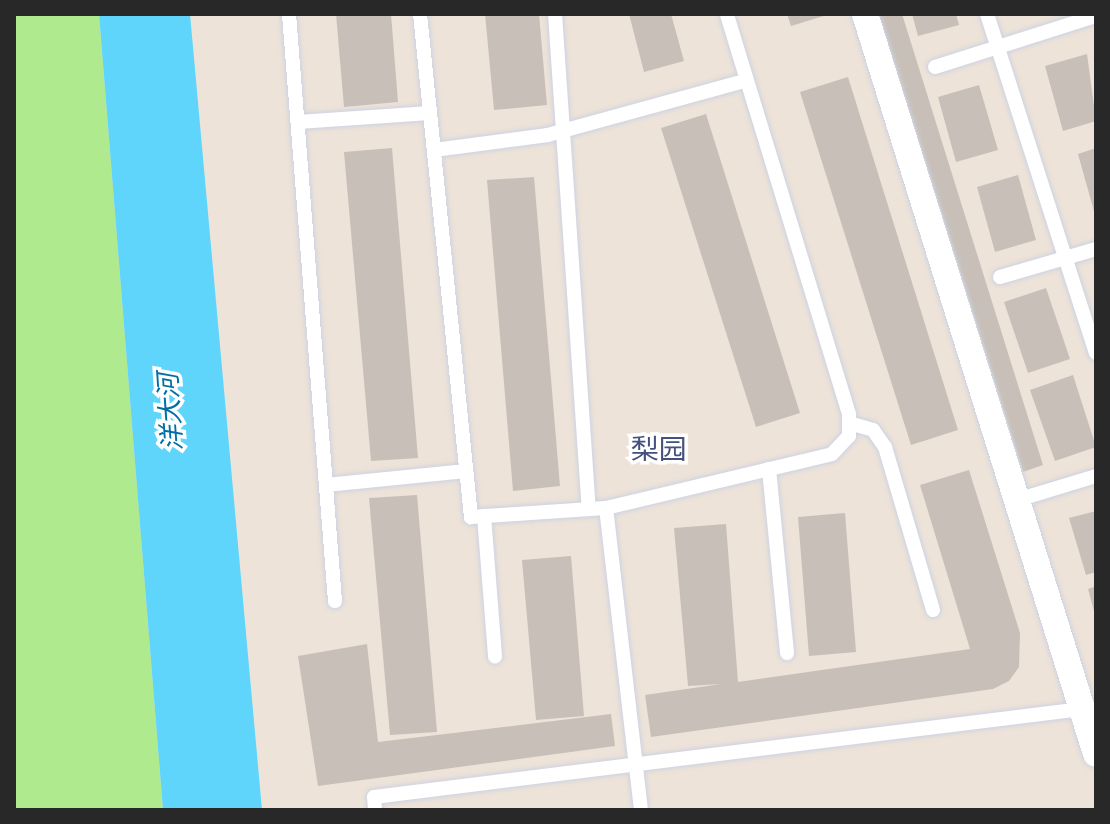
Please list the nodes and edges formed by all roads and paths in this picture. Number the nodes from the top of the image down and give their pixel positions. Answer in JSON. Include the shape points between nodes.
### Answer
{"nodes":[{"id":1,"x":289,"y":14,"type":"edge"},
{"id":2,"x":420,"y":14,"type":"edge"},
{"id":3,"x":555,"y":14,"type":"edge"},
{"id":4,"x":727,"y":14,"type":"edge"},
{"id":5,"x":865,"y":14,"type":"edge"},
{"id":6,"x":987,"y":14,"type":"edge"},
{"id":7,"x":1096,"y":16,"type":"edge"},
{"id":8,"x":998,"y":47,"type":"junction"},
{"id":9,"x":935,"y":67,"type":"dead end"},
{"id":10,"x":747,"y":80,"type":"junction"},
{"id":11,"x":430,"y":113,"type":"junction"},
{"id":12,"x":298,"y":122,"type":"junction"},
{"id":13,"x":564,"y":131,"type":"junction"},
{"id":14,"x":434,"y":150,"type":"junction"},
{"id":15,"x":1096,"y":249,"type":"edge"},
{"id":16,"x":1065,"y":258,"type":"junction"},
{"id":17,"x":1000,"y":277,"type":"dead end"},
{"id":18,"x":1096,"y":353,"type":"edge"},
{"id":19,"x":849,"y":423,"type":"junction"},
{"id":20,"x":769,"y":469,"type":"junction"},
{"id":21,"x":466,"y":471,"type":"junction"},
{"id":22,"x":1096,"y":476,"type":"edge"},
{"id":23,"x":326,"y":485,"type":"junction"},
{"id":24,"x":1017,"y":500,"type":"junction"},
{"id":25,"x":606,"y":508,"type":"junction"},
{"id":26,"x":589,"y":509,"type":"junction"},
{"id":27,"x":484,"y":516,"type":"junction"},
{"id":28,"x":335,"y":601,"type":"dead end"},
{"id":29,"x":933,"y":610,"type":"dead end"},
{"id":30,"x":787,"y":653,"type":"dead end"},
{"id":31,"x":495,"y":657,"type":"dead end"},
{"id":32,"x":1082,"y":709,"type":"junction"},
{"id":33,"x":1096,"y":754,"type":"edge"},
{"id":34,"x":635,"y":764,"type":"junction"},
{"id":35,"x":375,"y":810,"type":"edge"},
{"id":36,"x":641,"y":810,"type":"edge"}],
"edges":[{"from":1,"to":12,"type":"lane"},
{"from":2,"to":11,"type":"lane"},
{"from":3,"to":13,"type":"lane"},
{"from":4,"to":10,"type":"lane"},
{"from":5,"to":24,"type":"street"},
{"from":6,"to":8,"type":"lane"},
{"from":7,"to":8,"type":"lane"},
{"from":8,"to":9,"type":"lane"},
{"from":8,"to":16,"type":"lane"},
{"from":10,"to":13,"type":"lane"},
{"from":10,"to":19,"type":"lane"},
{"from":11,"to":12,"type":"lane"},
{"from":11,"to":14,"type":"lane"},
{"from":12,"to":23,"type":"lane"},
{"from":13,"to":14,"type":"lane"},
{"from":13,"to":26,"type":"lane"},
{"from":14,"to":21,"type":"lane"},
{"from":15,"to":16,"type":"lane"},
{"from":16,"to":17,"type":"lane"},
{"from":16,"to":18,"type":"lane"},
{"from":19,"to":20,"type":"lane","via":[[849,436],[832,454]]},
{"from":19,"to":29,"type":"lane","via":[[873,430],[885,447]]},
{"from":20,"to":25,"type":"lane"},
{"from":20,"to":30,"type":"lane"},
{"from":21,"to":23,"type":"lane"},
{"from":21,"to":27,"type":"lane","via":[[471,517]]},
{"from":22,"to":24,"type":"lane"},
{"from":23,"to":28,"type":"lane"},
{"from":24,"to":32,"type":"street"},
{"from":25,"to":26,"type":"lane"},
{"from":25,"to":34,"type":"lane"},
{"from":26,"to":27,"type":"lane"},
{"from":27,"to":31,"type":"lane"},
{"from":32,"to":33,"type":"street"},
{"from":32,"to":34,"type":"lane"},
{"from":34,"to":35,"type":"lane","via":[[374,797]]},
{"from":34,"to":36,"type":"lane"}]}
